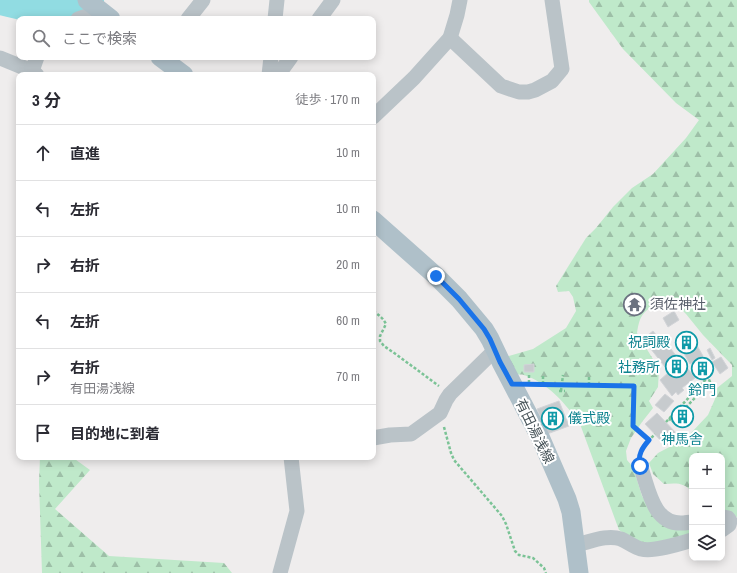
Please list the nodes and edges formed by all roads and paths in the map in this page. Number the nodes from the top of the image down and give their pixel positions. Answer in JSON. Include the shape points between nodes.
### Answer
{"nodes":[{"id":1,"x":203,"y":0,"type":"edge"},
{"id":2,"x":277,"y":0,"type":"edge"},
{"id":3,"x":333,"y":0,"type":"edge"},
{"id":4,"x":460,"y":0,"type":"edge"},
{"id":5,"x":552,"y":0,"type":"edge"},
{"id":6,"x":99,"y":9,"type":"edge"},
{"id":7,"x":84,"y":16,"type":"edge"},
{"id":8,"x":190,"y":16,"type":"edge"},
{"id":9,"x":275,"y":16,"type":"edge"},
{"id":10,"x":321,"y":16,"type":"edge"},
{"id":11,"x":450,"y":38,"type":"junction"},
{"id":12,"x":0,"y":58,"type":"edge"},
{"id":13,"x":164,"y":60,"type":"edge"},
{"id":14,"x":271,"y":60,"type":"edge"},
{"id":15,"x":289,"y":60,"type":"edge"},
{"id":16,"x":35,"y":68,"type":"edge"},
{"id":17,"x":180,"y":72,"type":"edge"},
{"id":18,"x":269,"y":72,"type":"edge"},
{"id":19,"x":280,"y":72,"type":"edge"},
{"id":20,"x":376,"y":114,"type":"edge"},
{"id":21,"x":376,"y":223,"type":"edge"},
{"id":22,"x":376,"y":313,"type":"edge"},
{"id":23,"x":495,"y":350,"type":"junction"},
{"id":24,"x":704,"y":371,"type":"dead end"},
{"id":25,"x":543,"y":374,"type":"dead end"},
{"id":26,"x":563,"y":375,"type":"dead end"},
{"id":27,"x":589,"y":377,"type":"dead end"},
{"id":28,"x":512,"y":384,"type":"junction"},
{"id":29,"x":543,"y":384,"type":"junction"},
{"id":30,"x":562,"y":385,"type":"junction"},
{"id":31,"x":589,"y":385,"type":"junction"},
{"id":32,"x":562,"y":391,"type":"dead end"},
{"id":33,"x":450,"y":394,"type":"junction"},
{"id":34,"x":440,"y":413,"type":"junction"},
{"id":35,"x":666,"y":422,"type":"dead end"},
{"id":36,"x":655,"y":434,"type":"dead end"},
{"id":37,"x":376,"y":437,"type":"edge"},
{"id":38,"x":649,"y":440,"type":"junction"},
{"id":39,"x":291,"y":460,"type":"edge"},
{"id":40,"x":642,"y":471,"type":"joint"},
{"id":41,"x":725,"y":518,"type":"edge"},
{"id":42,"x":689,"y":523,"type":"edge"},
{"id":43,"x":725,"y":528,"type":"edge"},
{"id":44,"x":689,"y":541,"type":"edge"},
{"id":45,"x":576,"y":545,"type":"junction"},
{"id":46,"x":280,"y":573,"type":"edge"},
{"id":47,"x":546,"y":573,"type":"edge"},
{"id":48,"x":579,"y":573,"type":"edge"}],
"edges":[{"from":1,"to":8,"type":"street"},
{"from":2,"to":9,"type":"street"},
{"from":3,"to":10,"type":"street"},
{"from":4,"to":11,"type":"street"},
{"from":5,"to":11,"type":"street","via":[[562,69],[552,81],[535,90],[519,92],[501,86]]},
{"from":6,"to":7,"type":"street"},
{"from":11,"to":20,"type":"street","via":[[414,78]]},
{"from":12,"to":16,"type":"street"},
{"from":13,"to":17,"type":"main road"},
{"from":14,"to":18,"type":"street"},
{"from":15,"to":19,"type":"street"},
{"from":21,"to":23,"type":"main road","name":"有田湯浅線","via":[[459,299],[484,329]]},
{"from":22,"to":33,"type":"path","via":[[386,324],[380,336],[384,346]]},
{"from":23,"to":28,"type":"main road","name":"有田湯浅線"},
{"from":23,"to":33,"type":"street"},
{"from":24,"to":35,"type":"path","via":[[710,382],[672,422],[669,418]]},
{"from":25,"to":29,"type":"path"},
{"from":26,"to":30,"type":"path"},
{"from":27,"to":31,"type":"path"},
{"from":28,"to":29,"type":"path"},
{"from":28,"to":45,"type":"main road","name":"有田湯浅線","via":[[541,439],[567,499]]},
{"from":29,"to":30,"type":"path"},
{"from":30,"to":31,"type":"path"},
{"from":30,"to":32,"type":"path"},
{"from":31,"to":38,"type":"path","via":[[634,386],[633,426]]},
{"from":33,"to":34,"type":"street"},
{"from":34,"to":37,"type":"street","via":[[411,434]]},
{"from":34,"to":47,"type":"path","via":[[454,460],[502,516],[515,551],[519,555],[533,558]]},
{"from":36,"to":38,"type":"path"},
{"from":38,"to":40,"type":"path","via":[[639,456]]},
{"from":39,"to":46,"type":"street","via":[[297,511]]},
{"from":40,"to":42,"type":"street","via":[[650,498],[663,518],[682,524]]},
{"from":41,"to":43,"type":"street","via":[[730,521]]},
{"from":44,"to":45,"type":"street","via":[[654,550],[641,549],[613,538]]},
{"from":45,"to":48,"type":"main road","name":"有田湯浅線"}]}
